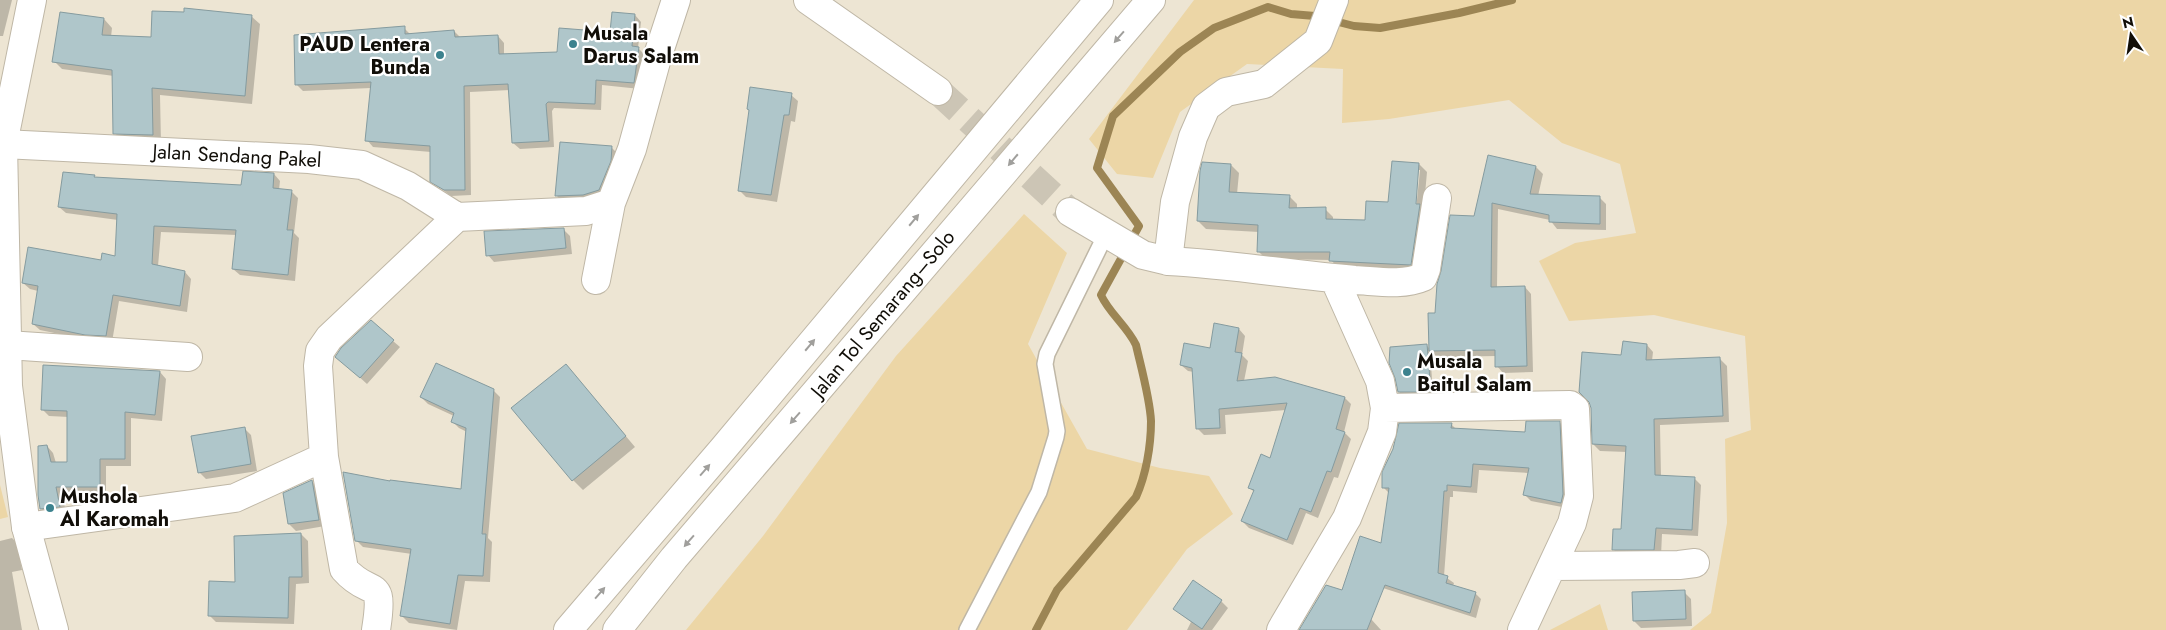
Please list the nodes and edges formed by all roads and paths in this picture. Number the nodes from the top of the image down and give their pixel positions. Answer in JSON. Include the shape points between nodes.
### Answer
{"nodes":[{"id":1,"x":32,"y":0,"type":"edge"},
{"id":2,"x":676,"y":0,"type":"edge"},
{"id":3,"x":808,"y":0,"type":"edge"},
{"id":4,"x":1099,"y":0,"type":"edge"},
{"id":5,"x":1151,"y":0,"type":"edge"},
{"id":6,"x":1333,"y":5,"type":"edge"},
{"id":7,"x":840,"y":9,"type":"edge"},
{"id":8,"x":938,"y":91,"type":"tunnel mouth"},
{"id":9,"x":3,"y":144,"type":"junction"},
{"id":10,"x":1437,"y":198,"type":"dead end"},
{"id":11,"x":611,"y":203,"type":"junction"},
{"id":12,"x":1070,"y":212,"type":"tunnel mouth"},
{"id":13,"x":457,"y":217,"type":"junction"},
{"id":14,"x":1112,"y":237,"type":"junction"},
{"id":15,"x":1155,"y":258,"type":"junction"},
{"id":16,"x":1334,"y":278,"type":"junction"},
{"id":17,"x":596,"y":280,"type":"dead end"},
{"id":18,"x":7,"y":345,"type":"junction"},
{"id":19,"x":188,"y":357,"type":"dead end"},
{"id":20,"x":1386,"y":408,"type":"junction"},
{"id":21,"x":324,"y":457,"type":"junction"},
{"id":22,"x":26,"y":527,"type":"junction"},
{"id":23,"x":1695,"y":563,"type":"dead end"},
{"id":24,"x":1552,"y":566,"type":"junction"},
{"id":25,"x":54,"y":630,"type":"edge"},
{"id":26,"x":376,"y":630,"type":"edge"},
{"id":27,"x":568,"y":630,"type":"edge"},
{"id":28,"x":617,"y":630,"type":"edge"},
{"id":29,"x":967,"y":630,"type":"edge"},
{"id":30,"x":1281,"y":630,"type":"edge"},
{"id":31,"x":1522,"y":630,"type":"edge"}],
"edges":[{"from":1,"to":9,"type":"main road"},
{"from":2,"to":11,"type":"main road","via":[[632,149]]},
{"from":3,"to":7,"type":"main road"},
{"from":27,"to":4,"type":"main road","name":"Jalan Tol Semarang–Solo","one_way":true},
{"from":5,"to":28,"type":"main road","name":"Jalan Tol Semarang–Solo","one_way":true,"via":[[674,558]]},
{"from":6,"to":15,"type":"main road","via":[[1318,41],[1264,84],[1226,92],[1206,107],[1193,137],[1176,202]]},
{"from":7,"to":8,"type":"main road"},
{"from":9,"to":13,"type":"main road","name":"Jalan Sendang Pakel","via":[[309,159],[362,165],[408,186]]},
{"from":9,"to":18,"type":"main road"},
{"from":10,"to":16,"type":"main road","via":[[1423,277],[1415,281],[1380,282]]},
{"from":11,"to":13,"type":"main road","via":[[586,211]]},
{"from":11,"to":17,"type":"main road"},
{"from":12,"to":14,"type":"main road"},
{"from":13,"to":21,"type":"main road","via":[[329,338],[320,351],[318,366]]},
{"from":14,"to":15,"type":"main road"},
{"from":14,"to":29,"type":"lane","via":[[1047,354],[1045,364],[1057,431],[1038,492]]},
{"from":15,"to":16,"type":"main road"},
{"from":16,"to":20,"type":"main road","via":[[1380,381]]},
{"from":18,"to":19,"type":"main road"},
{"from":18,"to":22,"type":"main road","via":[[8,386]]},
{"from":20,"to":24,"type":"main road","via":[[1570,405],[1575,409],[1579,496],[1572,523]]},
{"from":20,"to":30,"type":"main road","via":[[1382,432],[1347,518]]},
{"from":21,"to":22,"type":"main road","via":[[235,498]]},
{"from":21,"to":26,"type":"main road","via":[[344,569],[379,595]]},
{"from":22,"to":25,"type":"main road"},
{"from":23,"to":24,"type":"main road"},
{"from":24,"to":31,"type":"main road"}]}
